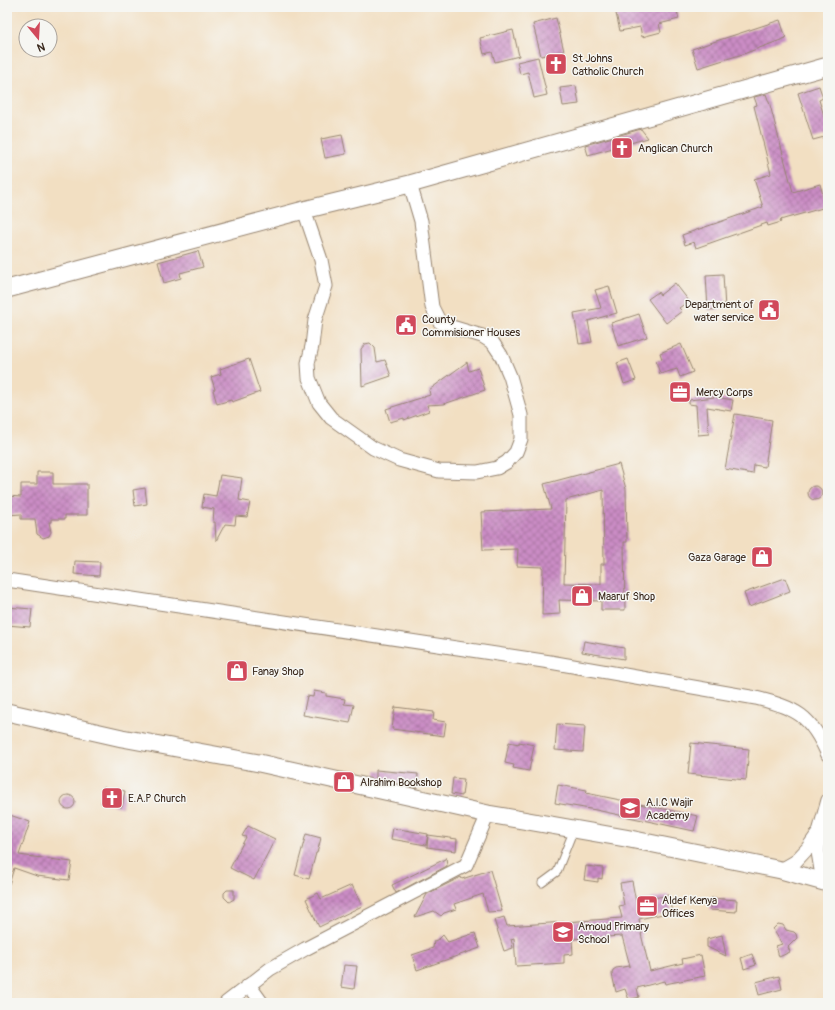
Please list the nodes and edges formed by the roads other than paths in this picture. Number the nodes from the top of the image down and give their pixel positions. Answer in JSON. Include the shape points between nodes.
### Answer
{"nodes":[{"id":1,"x":828,"y":66,"type":"edge"},
{"id":2,"x":410,"y":184,"type":"junction"},
{"id":3,"x":304,"y":210,"type":"junction"},
{"id":4,"x":7,"y":289,"type":"edge"},
{"id":5,"x":7,"y":580,"type":"edge"},
{"id":6,"x":7,"y":712,"type":"edge"},
{"id":7,"x":828,"y":755,"type":"edge"},
{"id":8,"x":828,"y":800,"type":"edge"},
{"id":9,"x":488,"y":814,"type":"junction"},
{"id":10,"x":574,"y":829,"type":"junction"},
{"id":11,"x":819,"y":832,"type":"junction"},
{"id":12,"x":781,"y":870,"type":"junction"},
{"id":13,"x":825,"y":882,"type":"edge"},
{"id":14,"x":542,"y":884,"type":"dead end"},
{"id":15,"x":249,"y":985,"type":"junction"},
{"id":16,"x":226,"y":1003,"type":"edge"},
{"id":17,"x":262,"y":1003,"type":"edge"}],
"edges":[{"from":1,"to":2,"type":"street"},
{"from":2,"to":3,"type":"street"},
{"from":2,"to":3,"type":"street","via":[[421,221],[435,315],[445,325],[482,336],[493,343],[510,376],[521,414],[521,439],[516,452],[497,468],[477,472],[439,471],[399,460],[373,448],[331,418],[319,403],[309,378],[308,363],[315,320],[326,286],[321,260]]},
{"from":3,"to":4,"type":"street"},
{"from":5,"to":7,"type":"street","via":[[550,662],[756,698],[780,704],[801,715],[816,730]]},
{"from":6,"to":9,"type":"street","via":[[122,738],[259,763]]},
{"from":8,"to":11,"type":"street"},
{"from":9,"to":10,"type":"street"},
{"from":9,"to":15,"type":"street","via":[[466,865],[306,949],[270,969]]},
{"from":10,"to":12,"type":"street"},
{"from":10,"to":14,"type":"lane","via":[[557,872]]},
{"from":11,"to":12,"type":"street","via":[[795,862]]},
{"from":11,"to":13,"type":"street","via":[[818,852]]},
{"from":12,"to":13,"type":"street"},
{"from":15,"to":16,"type":"street"},
{"from":15,"to":17,"type":"street"}]}
